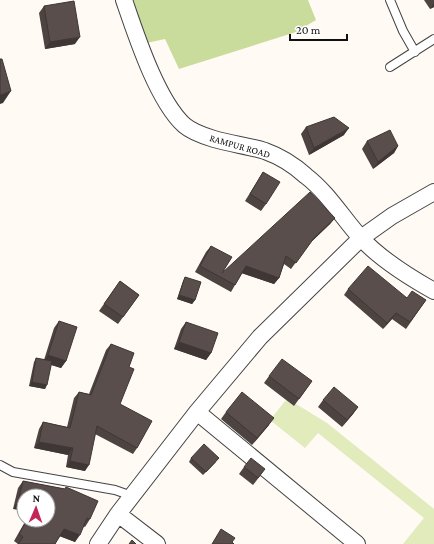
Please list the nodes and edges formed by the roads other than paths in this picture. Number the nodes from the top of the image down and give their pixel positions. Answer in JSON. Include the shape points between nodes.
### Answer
{"nodes":[{"id":1,"x":124,"y":0,"type":"edge"},
{"id":2,"x":390,"y":0,"type":"edge"},
{"id":3,"x":434,"y":39,"type":"edge"},
{"id":4,"x":415,"y":52,"type":"junction"},
{"id":5,"x":390,"y":67,"type":"dead end"},
{"id":6,"x":434,"y":192,"type":"edge"},
{"id":7,"x":361,"y":238,"type":"junction"},
{"id":8,"x":434,"y":291,"type":"edge"},
{"id":9,"x":197,"y":412,"type":"junction"},
{"id":10,"x":0,"y":465,"type":"edge"},
{"id":11,"x":132,"y":496,"type":"junction"},
{"id":12,"x":118,"y":514,"type":"junction"},
{"id":13,"x":98,"y":544,"type":"edge"},
{"id":14,"x":157,"y":544,"type":"edge"},
{"id":15,"x":357,"y":544,"type":"edge"}],
"edges":[{"from":1,"to":7,"type":"street","name":"RAMPUR ROAD","via":[[143,55],[164,96],[185,126],[213,139],[265,151],[286,162],[327,195]]},
{"from":2,"to":4,"type":"lane"},
{"from":3,"to":4,"type":"lane"},
{"from":4,"to":5,"type":"lane"},
{"from":6,"to":7,"type":"street","via":[[392,216]]},
{"from":7,"to":8,"type":"street","name":"RAMPUR ROAD","via":[[412,278]]},
{"from":7,"to":9,"type":"street","via":[[260,337]]},
{"from":9,"to":11,"type":"street"},
{"from":9,"to":15,"type":"street"},
{"from":10,"to":11,"type":"lane","via":[[13,472],[115,490]]},
{"from":11,"to":12,"type":"street"},
{"from":12,"to":13,"type":"street"},
{"from":12,"to":14,"type":"street"}]}
